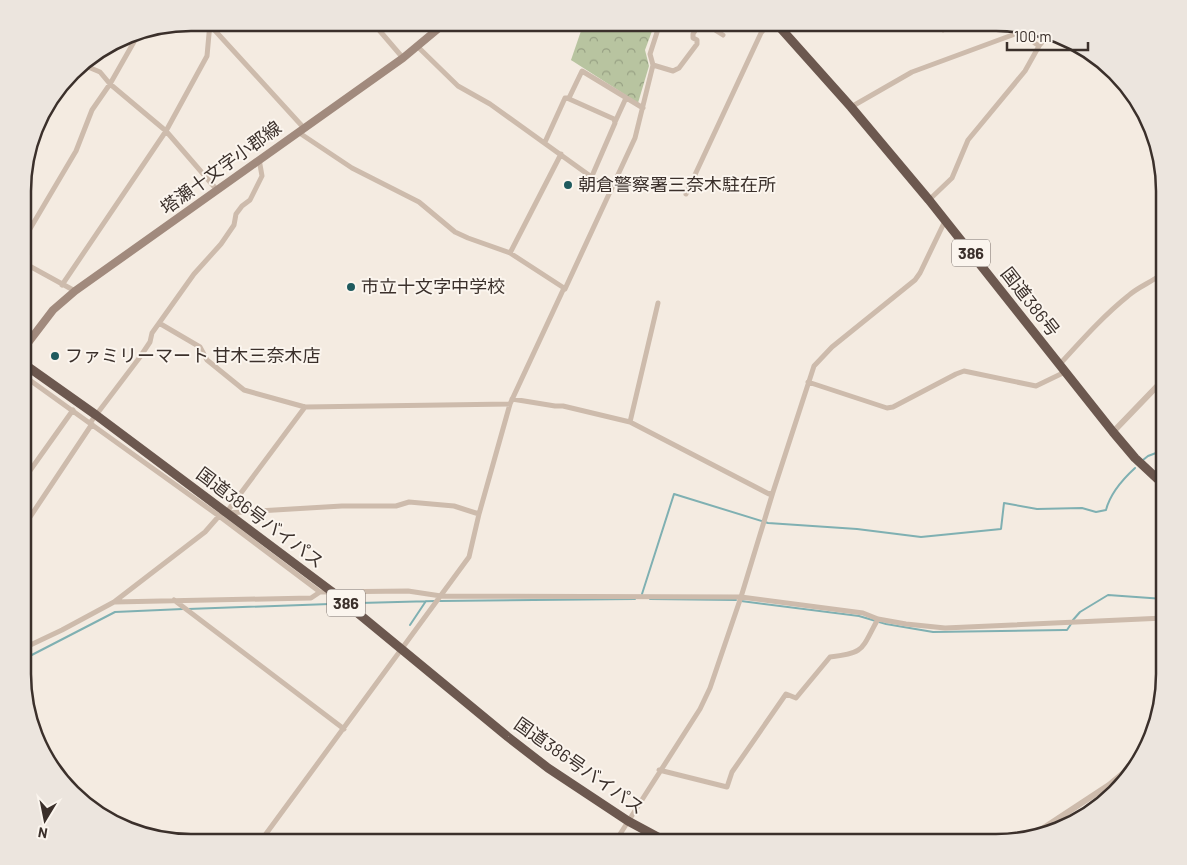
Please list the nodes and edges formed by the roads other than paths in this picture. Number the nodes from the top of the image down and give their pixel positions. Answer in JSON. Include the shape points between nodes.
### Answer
{"nodes":[{"id":1,"x":209,"y":31,"type":"edge"},
{"id":2,"x":216,"y":31,"type":"edge"},
{"id":3,"x":380,"y":31,"type":"edge"},
{"id":4,"x":436,"y":31,"type":"edge"},
{"id":5,"x":657,"y":32,"type":"edge"},
{"id":6,"x":695,"y":32,"type":"edge"},
{"id":7,"x":717,"y":32,"type":"edge"},
{"id":8,"x":762,"y":32,"type":"edge"},
{"id":9,"x":785,"y":32,"type":"edge"},
{"id":10,"x":1018,"y":33,"type":"edge"},
{"id":11,"x":1022,"y":34,"type":"edge"},
{"id":12,"x":723,"y":35,"type":"dead end"},
{"id":13,"x":1045,"y":39,"type":"edge"},
{"id":14,"x":133,"y":43,"type":"edge"},
{"id":15,"x":1039,"y":46,"type":"junction"},
{"id":16,"x":418,"y":47,"type":"junction"},
{"id":17,"x":403,"y":58,"type":"junction"},
{"id":18,"x":653,"y":65,"type":"junction"},
{"id":19,"x":90,"y":68,"type":"edge"},
{"id":20,"x":110,"y":84,"type":"junction"},
{"id":21,"x":569,"y":98,"type":"junction"},
{"id":22,"x":626,"y":98,"type":"junction"},
{"id":23,"x":851,"y":107,"type":"junction"},
{"id":24,"x":643,"y":108,"type":"junction"},
{"id":25,"x":615,"y":123,"type":"junction"},
{"id":26,"x":300,"y":129,"type":"junction"},
{"id":27,"x":166,"y":130,"type":"junction"},
{"id":28,"x":545,"y":142,"type":"junction"},
{"id":29,"x":561,"y":154,"type":"junction"},
{"id":30,"x":259,"y":158,"type":"junction"},
{"id":31,"x":592,"y":176,"type":"junction"},
{"id":32,"x":217,"y":190,"type":"junction"},
{"id":33,"x":611,"y":191,"type":"junction"},
{"id":34,"x":686,"y":194,"type":"dead end"},
{"id":35,"x":929,"y":200,"type":"junction"},
{"id":36,"x":946,"y":221,"type":"junction"},
{"id":37,"x":31,"y":227,"type":"edge"},
{"id":38,"x":510,"y":253,"type":"junction"},
{"id":39,"x":31,"y":267,"type":"edge"},
{"id":40,"x":1155,"y":280,"type":"edge"},
{"id":41,"x":62,"y":285,"type":"junction"},
{"id":42,"x":564,"y":288,"type":"junction"},
{"id":43,"x":75,"y":291,"type":"junction"},
{"id":44,"x":658,"y":303,"type":"dead end"},
{"id":45,"x":159,"y":323,"type":"junction"},
{"id":46,"x":31,"y":338,"type":"edge"},
{"id":47,"x":1059,"y":365,"type":"junction"},
{"id":48,"x":31,"y":369,"type":"edge"},
{"id":49,"x":1065,"y":372,"type":"junction"},
{"id":50,"x":31,"y":381,"type":"edge"},
{"id":51,"x":808,"y":382,"type":"junction"},
{"id":52,"x":1155,"y":388,"type":"edge"},
{"id":53,"x":511,"y":401,"type":"junction"},
{"id":54,"x":305,"y":407,"type":"junction"},
{"id":55,"x":73,"y":410,"type":"junction"},
{"id":56,"x":96,"y":415,"type":"junction"},
{"id":57,"x":630,"y":422,"type":"junction"},
{"id":58,"x":91,"y":423,"type":"junction"},
{"id":59,"x":1113,"y":432,"type":"junction"},
{"id":60,"x":32,"y":469,"type":"edge"},
{"id":61,"x":1155,"y":477,"type":"edge"},
{"id":62,"x":773,"y":492,"type":"junction"},
{"id":63,"x":32,"y":512,"type":"edge"},
{"id":64,"x":479,"y":514,"type":"junction"},
{"id":65,"x":222,"y":515,"type":"junction"},
{"id":66,"x":331,"y":591,"type":"junction"},
{"id":67,"x":320,"y":592,"type":"junction"},
{"id":68,"x":441,"y":596,"type":"junction"},
{"id":69,"x":741,"y":597,"type":"junction"},
{"id":70,"x":174,"y":600,"type":"junction"},
{"id":71,"x":114,"y":602,"type":"junction"},
{"id":72,"x":1155,"y":618,"type":"edge"},
{"id":73,"x":878,"y":619,"type":"junction"},
{"id":74,"x":32,"y":644,"type":"edge"},
{"id":75,"x":403,"y":650,"type":"junction"},
{"id":76,"x":342,"y":727,"type":"junction"},
{"id":77,"x":660,"y":770,"type":"junction"},
{"id":78,"x":1115,"y":780,"type":"edge"},
{"id":79,"x":1059,"y":818,"type":"joint"},
{"id":80,"x":628,"y":821,"type":"junction"},
{"id":81,"x":1051,"y":823,"type":"edge"},
{"id":82,"x":266,"y":833,"type":"edge"},
{"id":83,"x":620,"y":834,"type":"edge"},
{"id":84,"x":651,"y":834,"type":"edge"}],
"edges":[{"from":1,"to":27,"type":"street","via":[[208,56]]},
{"from":2,"to":26,"type":"street"},
{"from":3,"to":17,"type":"street"},
{"from":4,"to":16,"type":"main road","name":"塔瀬十文字小郡線"},
{"from":5,"to":18,"type":"street","via":[[650,54]]},
{"from":6,"to":18,"type":"street","via":[[693,38],[697,44],[679,68],[673,71]]},
{"from":7,"to":12,"type":"street"},
{"from":8,"to":34,"type":"street"},
{"from":9,"to":23,"type":"highway","name":"国道386号","number":"386"},
{"from":10,"to":23,"type":"street","via":[[912,72]]},
{"from":11,"to":15,"type":"street"},
{"from":13,"to":15,"type":"street"},
{"from":14,"to":20,"type":"street"},
{"from":15,"to":35,"type":"street","via":[[1025,71],[968,140],[952,178]]},
{"from":16,"to":17,"type":"main road","name":"塔瀬十文字小郡線"},
{"from":16,"to":28,"type":"street","via":[[458,86]]},
{"from":17,"to":26,"type":"main road","name":"塔瀬十文字小郡線"},
{"from":18,"to":24,"type":"street"},
{"from":19,"to":20,"type":"street","via":[[100,72]]},
{"from":20,"to":27,"type":"street"},
{"from":20,"to":37,"type":"street","via":[[92,110],[76,152]]},
{"from":21,"to":22,"type":"street","via":[[582,71]]},
{"from":21,"to":25,"type":"street","via":[[614,119]]},
{"from":21,"to":28,"type":"street","via":[[565,98]]},
{"from":22,"to":24,"type":"street"},
{"from":22,"to":25,"type":"street"},
{"from":23,"to":35,"type":"highway","name":"国道386号","number":"386"},
{"from":24,"to":33,"type":"street","via":[[635,138]]},
{"from":25,"to":31,"type":"street"},
{"from":26,"to":30,"type":"main road","name":"塔瀬十文字小郡線"},
{"from":26,"to":38,"type":"street","via":[[352,168],[424,206],[455,232]]},
{"from":27,"to":32,"type":"street"},
{"from":27,"to":41,"type":"street"},
{"from":28,"to":29,"type":"street"},
{"from":29,"to":31,"type":"street"},
{"from":29,"to":38,"type":"street"},
{"from":30,"to":32,"type":"main road","name":"塔瀬十文字小郡線"},
{"from":30,"to":45,"type":"street","via":[[262,176],[250,200],[236,214],[234,225],[221,244],[194,274]]},
{"from":31,"to":33,"type":"street"},
{"from":32,"to":43,"type":"main road","name":"塔瀬十文字小郡線"},
{"from":33,"to":42,"type":"street"},
{"from":35,"to":36,"type":"highway","name":"国道386号","number":"386"},
{"from":36,"to":47,"type":"highway","name":"国道386号","number":"386"},
{"from":36,"to":51,"type":"street","via":[[915,280],[832,347],[814,366]]},
{"from":38,"to":42,"type":"street"},
{"from":39,"to":41,"type":"street"},
{"from":40,"to":47,"type":"street","via":[[1131,293],[1107,314]]},
{"from":41,"to":43,"type":"street"},
{"from":42,"to":53,"type":"street"},
{"from":43,"to":46,"type":"main road","name":"塔瀬十文字小郡線","via":[[53,310]]},
{"from":44,"to":57,"type":"street"},
{"from":45,"to":54,"type":"street","via":[[200,348],[207,360],[244,390]]},
{"from":45,"to":56,"type":"street","via":[[140,357]]},
{"from":47,"to":49,"type":"highway","name":"国道386号","number":"386"},
{"from":48,"to":56,"type":"highway","name":"国道386号バイパス","number":"386"},
{"from":49,"to":51,"type":"street","via":[[1036,386],[964,371],[887,408]]},
{"from":49,"to":59,"type":"highway","name":"国道386号","number":"386"},
{"from":50,"to":55,"type":"street"},
{"from":51,"to":62,"type":"street"},
{"from":52,"to":59,"type":"street"},
{"from":53,"to":54,"type":"street"},
{"from":53,"to":57,"type":"street","via":[[563,406]]},
{"from":53,"to":64,"type":"street"},
{"from":54,"to":65,"type":"street"},
{"from":55,"to":58,"type":"street"},
{"from":55,"to":60,"type":"street"},
{"from":56,"to":58,"type":"street"},
{"from":56,"to":65,"type":"highway","name":"国道386号バイパス","number":"386"},
{"from":57,"to":62,"type":"street","via":[[769,494]]},
{"from":58,"to":63,"type":"street"},
{"from":58,"to":65,"type":"street"},
{"from":59,"to":61,"type":"highway","name":"国道386号","number":"386"},
{"from":62,"to":69,"type":"street"},
{"from":64,"to":65,"type":"street","via":[[454,506],[409,502],[396,506],[342,506]]},
{"from":64,"to":68,"type":"street","via":[[469,557]]},
{"from":65,"to":66,"type":"highway","name":"国道386号バイパス","number":"386"},
{"from":65,"to":67,"type":"street"},
{"from":65,"to":71,"type":"street","via":[[205,532]]},
{"from":66,"to":67,"type":"street"},
{"from":66,"to":68,"type":"street","via":[[408,591]]},
{"from":66,"to":75,"type":"highway","name":"国道386号バイパス","number":"386"},
{"from":67,"to":70,"type":"street","via":[[311,598]]},
{"from":68,"to":69,"type":"street"},
{"from":68,"to":75,"type":"street"},
{"from":69,"to":73,"type":"street","via":[[863,613]]},
{"from":69,"to":77,"type":"street","via":[[706,697]]},
{"from":70,"to":71,"type":"street"},
{"from":70,"to":76,"type":"street"},
{"from":71,"to":74,"type":"street"},
{"from":72,"to":73,"type":"street","via":[[963,628]]},
{"from":73,"to":77,"type":"street","via":[[862,649],[851,655],[830,657],[796,698],[786,694],[732,772],[727,787]]},
{"from":75,"to":76,"type":"street"},
{"from":75,"to":80,"type":"highway","name":"国道386号バイパス","number":"386","via":[[548,768]]},
{"from":76,"to":82,"type":"street"},
{"from":77,"to":80,"type":"street"},
{"from":78,"to":79,"type":"street"},
{"from":79,"to":81,"type":"street"},
{"from":80,"to":83,"type":"street"},
{"from":80,"to":84,"type":"highway","name":"国道386号バイパス","number":"386"}]}
